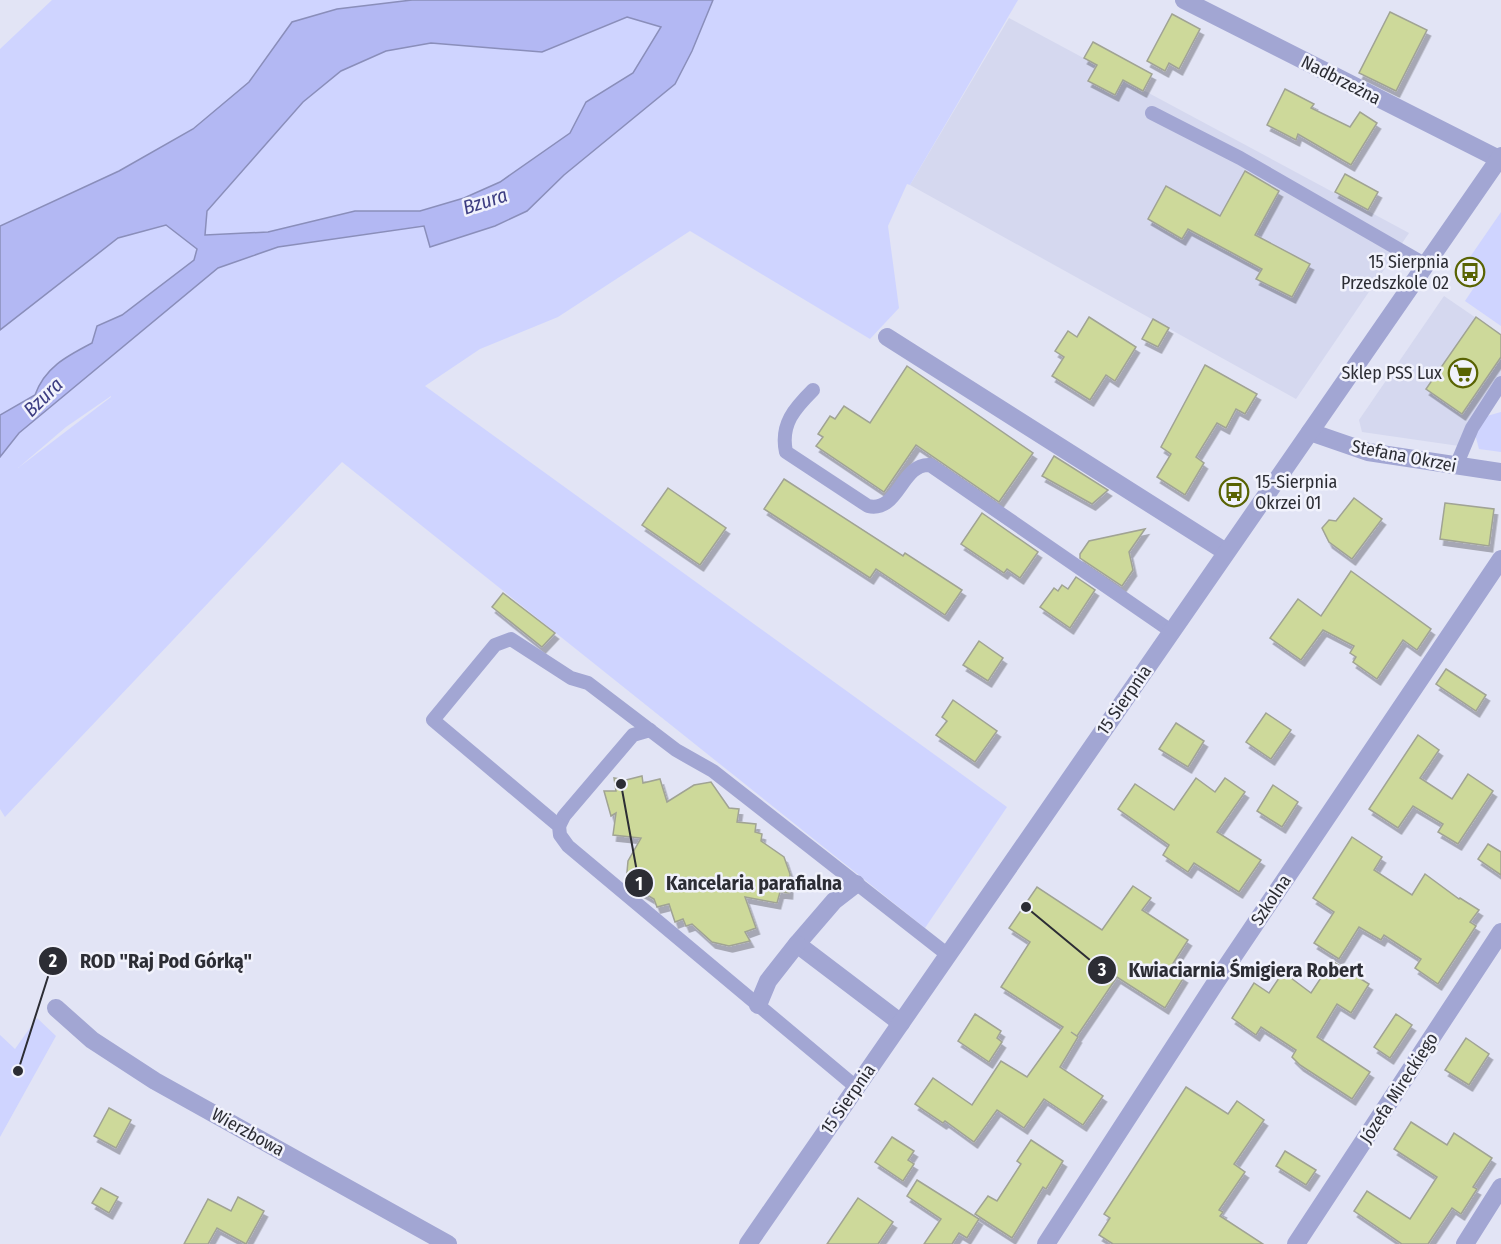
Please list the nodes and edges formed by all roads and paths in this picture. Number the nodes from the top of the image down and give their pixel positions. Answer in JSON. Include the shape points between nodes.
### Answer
{"nodes":[{"id":1,"x":1184,"y":0,"type":"edge"},
{"id":2,"x":1152,"y":114,"type":"dead end"},
{"id":3,"x":1500,"y":157,"type":"edge"},
{"id":4,"x":1426,"y":265,"type":"junction"},
{"id":5,"x":887,"y":337,"type":"dead end"},
{"id":6,"x":1501,"y":383,"type":"edge"},
{"id":7,"x":813,"y":390,"type":"dead end"},
{"id":8,"x":1310,"y":432,"type":"junction"},
{"id":9,"x":1456,"y":466,"type":"junction"},
{"id":10,"x":1501,"y":472,"type":"edge"},
{"id":11,"x":1226,"y":552,"type":"junction"},
{"id":12,"x":1501,"y":559,"type":"edge"},
{"id":13,"x":1172,"y":632,"type":"junction"},
{"id":14,"x":650,"y":730,"type":"junction"},
{"id":15,"x":559,"y":826,"type":"junction"},
{"id":16,"x":856,"y":884,"type":"junction"},
{"id":17,"x":1501,"y":932,"type":"edge"},
{"id":18,"x":797,"y":944,"type":"junction"},
{"id":19,"x":948,"y":955,"type":"junction"},
{"id":20,"x":758,"y":1005,"type":"junction"},
{"id":21,"x":56,"y":1008,"type":"dead end"},
{"id":22,"x":901,"y":1023,"type":"junction"},
{"id":23,"x":856,"y":1087,"type":"junction"},
{"id":24,"x":1501,"y":1187,"type":"edge"},
{"id":25,"x":448,"y":1244,"type":"edge"},
{"id":26,"x":748,"y":1244,"type":"edge"},
{"id":27,"x":1046,"y":1244,"type":"edge"},
{"id":28,"x":1296,"y":1244,"type":"edge"},
{"id":29,"x":1465,"y":1244,"type":"edge"}],
"edges":[{"from":1,"to":3,"type":"street","name":"Nadbrzeżna"},
{"from":2,"to":4,"type":"lane","via":[[1240,158]]},
{"from":3,"to":4,"type":"street","name":"15 Sierpnia"},
{"from":4,"to":8,"type":"street","name":"15 Sierpnia"},
{"from":5,"to":11,"type":"street"},
{"from":6,"to":9,"type":"lane","via":[[1472,428]]},
{"from":7,"to":13,"type":"lane","via":[[788,421],[783,438],[786,452],[876,508],[885,505],[921,464],[930,465]]},
{"from":8,"to":9,"type":"street","name":"Stefana Okrzei","via":[[1368,452]]},
{"from":8,"to":11,"type":"street","name":"15 Sierpnia"},
{"from":9,"to":10,"type":"street","name":"Stefana Okrzei"},
{"from":11,"to":13,"type":"street","name":"15 Sierpnia"},
{"from":12,"to":27,"type":"street","name":"Szkolna","via":[[1216,982]]},
{"from":13,"to":19,"type":"street","name":"15 Sierpnia"},
{"from":14,"to":15,"type":"lane","via":[[633,735]]},
{"from":14,"to":15,"type":"lane","via":[[588,683],[571,678],[511,639],[495,645],[433,720]]},
{"from":14,"to":16,"type":"lane","via":[[713,771]]},
{"from":15,"to":20,"type":"lane","via":[[568,846]]},
{"from":16,"to":18,"type":"street","via":[[834,901]]},
{"from":16,"to":19,"type":"lane"},
{"from":17,"to":28,"type":"street","name":"Józefa Mireckiego"},
{"from":18,"to":20,"type":"street","via":[[768,981]]},
{"from":18,"to":22,"type":"street"},
{"from":19,"to":22,"type":"street","name":"15 Sierpnia"},
{"from":20,"to":23,"type":"lane"},
{"from":21,"to":25,"type":"street","name":"Wierzbowa","via":[[92,1040],[147,1076]]},
{"from":22,"to":23,"type":"street","name":"15 Sierpnia"},
{"from":23,"to":26,"type":"street","name":"15 Sierpnia"},
{"from":24,"to":29,"type":"street"}]}
